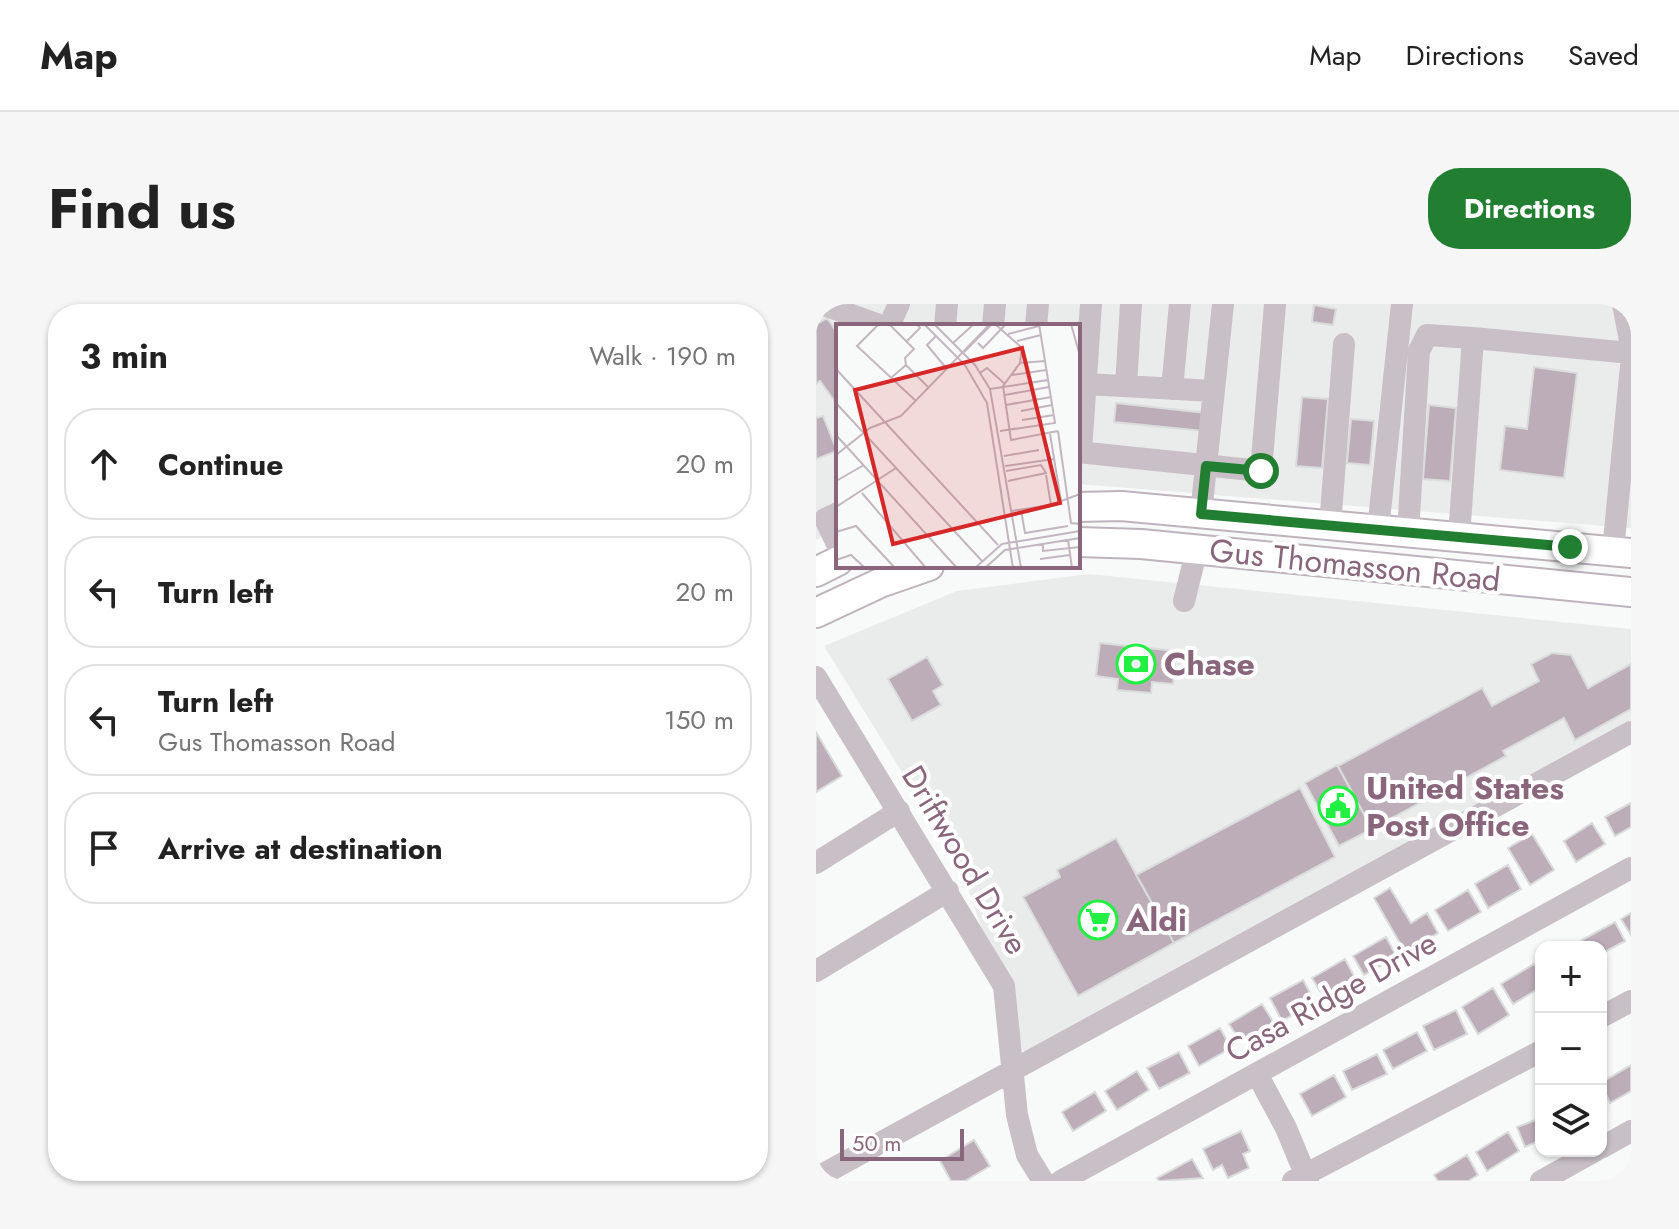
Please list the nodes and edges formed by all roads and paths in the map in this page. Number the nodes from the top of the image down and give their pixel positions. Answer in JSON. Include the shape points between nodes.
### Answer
{"nodes":[{"id":1,"x":821,"y":304,"type":"edge"},
{"id":2,"x":899,"y":304,"type":"edge"},
{"id":3,"x":947,"y":304,"type":"edge"},
{"id":4,"x":995,"y":304,"type":"edge"},
{"id":5,"x":1038,"y":304,"type":"edge"},
{"id":6,"x":1091,"y":304,"type":"edge"},
{"id":7,"x":1131,"y":304,"type":"edge"},
{"id":8,"x":1180,"y":304,"type":"edge"},
{"id":9,"x":1223,"y":304,"type":"edge"},
{"id":10,"x":1275,"y":304,"type":"edge"},
{"id":11,"x":1402,"y":304,"type":"edge"},
{"id":12,"x":1623,"y":304,"type":"edge"},
{"id":13,"x":855,"y":310,"type":"edge"},
{"id":14,"x":879,"y":324,"type":"edge"},
{"id":15,"x":890,"y":324,"type":"edge"},
{"id":16,"x":945,"y":324,"type":"edge"},
{"id":17,"x":993,"y":324,"type":"edge"},
{"id":18,"x":1036,"y":324,"type":"edge"},
{"id":19,"x":1473,"y":338,"type":"junction"},
{"id":20,"x":1344,"y":344,"type":"dead end"},
{"id":21,"x":1631,"y":346,"type":"edge"},
{"id":22,"x":1631,"y":353,"type":"edge"},
{"id":23,"x":1631,"y":366,"type":"edge"},
{"id":24,"x":1086,"y":384,"type":"junction"},
{"id":25,"x":1126,"y":386,"type":"junction"},
{"id":26,"x":1172,"y":389,"type":"junction"},
{"id":27,"x":1214,"y":391,"type":"junction"},
{"id":28,"x":1080,"y":452,"type":"edge"},
{"id":29,"x":1206,"y":466,"type":"junction"},
{"id":30,"x":1080,"y":507,"type":"edge"},
{"id":31,"x":1624,"y":507,"type":"edge"},
{"id":32,"x":836,"y":514,"type":"edge"},
{"id":33,"x":1201,"y":514,"type":"junction"},
{"id":34,"x":1330,"y":526,"type":"junction"},
{"id":35,"x":1378,"y":530,"type":"junction"},
{"id":36,"x":1408,"y":533,"type":"junction"},
{"id":37,"x":1459,"y":537,"type":"junction"},
{"id":38,"x":836,"y":542,"type":"edge"},
{"id":39,"x":1080,"y":542,"type":"edge"},
{"id":40,"x":1197,"y":549,"type":"junction"},
{"id":41,"x":1622,"y":552,"type":"edge"},
{"id":42,"x":836,"y":562,"type":"edge"},
{"id":43,"x":923,"y":568,"type":"edge"},
{"id":44,"x":816,"y":572,"type":"edge"},
{"id":45,"x":1631,"y":592,"type":"edge"},
{"id":46,"x":1184,"y":601,"type":"dead end"},
{"id":47,"x":816,"y":613,"type":"edge"},
{"id":48,"x":816,"y":677,"type":"edge"},
{"id":49,"x":822,"y":701,"type":"edge"},
{"id":50,"x":1631,"y":732,"type":"edge"},
{"id":51,"x":899,"y":811,"type":"junction"},
{"id":52,"x":816,"y":863,"type":"edge"},
{"id":53,"x":1631,"y":868,"type":"edge"},
{"id":54,"x":948,"y":891,"type":"junction"},
{"id":55,"x":816,"y":971,"type":"edge"},
{"id":56,"x":1631,"y":1001,"type":"edge"},
{"id":57,"x":1607,"y":1014,"type":"edge"},
{"id":58,"x":1535,"y":1054,"type":"edge"},
{"id":59,"x":1014,"y":1069,"type":"junction"},
{"id":60,"x":1257,"y":1074,"type":"junction"},
{"id":61,"x":1631,"y":1131,"type":"edge"},
{"id":62,"x":1607,"y":1145,"type":"edge"},
{"id":63,"x":1584,"y":1157,"type":"edge"},
{"id":64,"x":816,"y":1178,"type":"edge"},
{"id":65,"x":1302,"y":1179,"type":"edge"},
{"id":66,"x":1043,"y":1181,"type":"edge"},
{"id":67,"x":1061,"y":1181,"type":"edge"},
{"id":68,"x":1541,"y":1181,"type":"edge"}],
"edges":[{"from":1,"to":13,"type":"street"},
{"from":2,"to":15,"type":"street"},
{"from":3,"to":16,"type":"street"},
{"from":4,"to":17,"type":"street"},
{"from":5,"to":18,"type":"street"},
{"from":6,"to":24,"type":"street"},
{"from":7,"to":25,"type":"street"},
{"from":8,"to":26,"type":"street"},
{"from":9,"to":27,"type":"street"},
{"from":10,"to":29,"type":"street","via":[[1261,471]]},
{"from":11,"to":35,"type":"street"},
{"from":12,"to":21,"type":"street"},
{"from":13,"to":14,"type":"street"},
{"from":19,"to":22,"type":"street"},
{"from":19,"to":36,"type":"street","via":[[1427,335],[1419,351]]},
{"from":19,"to":37,"type":"street"},
{"from":20,"to":34,"type":"street"},
{"from":23,"to":31,"type":"street"},
{"from":24,"to":25,"type":"street"},
{"from":24,"to":28,"type":"street"},
{"from":25,"to":26,"type":"street"},
{"from":26,"to":27,"type":"street"},
{"from":27,"to":29,"type":"street"},
{"from":28,"to":29,"type":"street"},
{"from":29,"to":33,"type":"street"},
{"from":30,"to":33,"type":"main road","name":"Gus Thomasson Road"},
{"from":31,"to":41,"type":"street"},
{"from":32,"to":38,"type":"street","via":[[825,519]]},
{"from":33,"to":34,"type":"main road","name":"Gus Thomasson Road"},
{"from":33,"to":40,"type":"main road"},
{"from":34,"to":35,"type":"main road","name":"Gus Thomasson Road"},
{"from":35,"to":36,"type":"main road","name":"Gus Thomasson Road"},
{"from":36,"to":37,"type":"main road","name":"Gus Thomasson Road"},
{"from":37,"to":41,"type":"main road","name":"Gus Thomasson Road"},
{"from":39,"to":40,"type":"main road","name":"Gus Thomasson Road"},
{"from":40,"to":45,"type":"main road","name":"Gus Thomasson Road"},
{"from":40,"to":46,"type":"street"},
{"from":42,"to":44,"type":"main road"},
{"from":43,"to":47,"type":"main road"},
{"from":48,"to":49,"type":"street","name":"Driftwood Drive"},
{"from":49,"to":51,"type":"street","name":"Driftwood Drive"},
{"from":50,"to":59,"type":"street"},
{"from":51,"to":52,"type":"street"},
{"from":51,"to":54,"type":"street","name":"Driftwood Drive"},
{"from":53,"to":60,"type":"street","name":"Casa Ridge Drive"},
{"from":54,"to":55,"type":"street"},
{"from":54,"to":59,"type":"street","name":"Driftwood Drive","via":[[1004,986]]},
{"from":56,"to":57,"type":"street"},
{"from":58,"to":65,"type":"street"},
{"from":59,"to":64,"type":"street"},
{"from":59,"to":66,"type":"street","name":"Driftwood Drive","via":[[1027,1155]]},
{"from":60,"to":65,"type":"street","via":[[1286,1128]]},
{"from":60,"to":67,"type":"street","name":"Casa Ridge Drive"},
{"from":61,"to":62,"type":"street"},
{"from":63,"to":68,"type":"street"}]}
